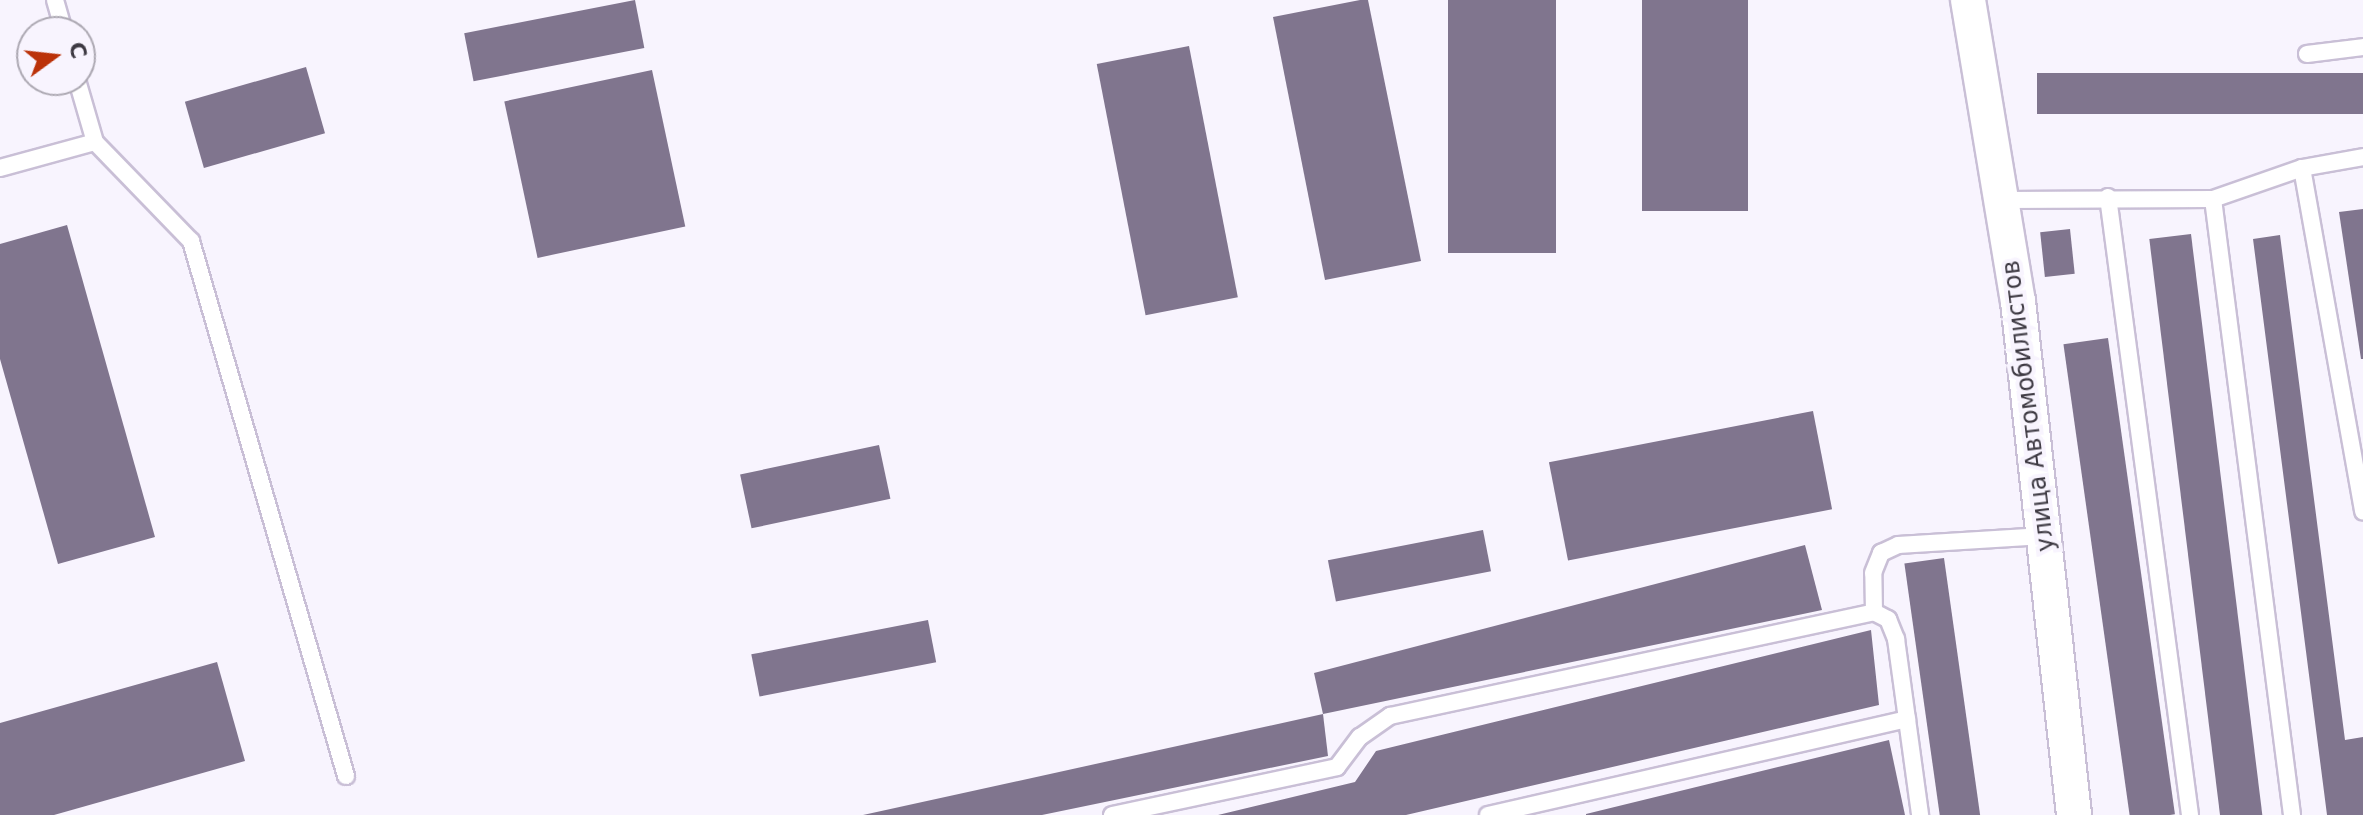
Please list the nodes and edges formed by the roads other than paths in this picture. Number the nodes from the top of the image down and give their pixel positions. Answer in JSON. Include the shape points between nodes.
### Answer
{"nodes":[{"id":1,"x":1968,"y":0,"type":"edge"},
{"id":2,"x":2363,"y":47,"type":"edge"},
{"id":3,"x":2307,"y":54,"type":"dead end"},
{"id":4,"x":82,"y":96,"type":"edge"},
{"id":5,"x":95,"y":142,"type":"junction"},
{"id":6,"x":2363,"y":157,"type":"edge"},
{"id":7,"x":0,"y":168,"type":"edge"},
{"id":8,"x":2302,"y":168,"type":"junction"},
{"id":9,"x":2108,"y":197,"type":"junction"},
{"id":10,"x":2213,"y":199,"type":"junction"},
{"id":11,"x":2004,"y":200,"type":"junction"},
{"id":12,"x":2363,"y":512,"type":"edge"},
{"id":13,"x":2044,"y":536,"type":"junction"},
{"id":14,"x":1874,"y":612,"type":"junction"},
{"id":15,"x":1907,"y":719,"type":"junction"},
{"id":16,"x":346,"y":776,"type":"dead end"},
{"id":17,"x":1112,"y":815,"type":"edge"},
{"id":18,"x":1488,"y":815,"type":"edge"},
{"id":19,"x":1920,"y":815,"type":"edge"},
{"id":20,"x":2074,"y":815,"type":"edge"},
{"id":21,"x":2190,"y":815,"type":"edge"},
{"id":22,"x":2292,"y":815,"type":"edge"}],
"edges":[{"from":1,"to":11,"type":"street","name":"улица Автомобилистов"},
{"from":2,"to":3,"type":"lane"},
{"from":4,"to":5,"type":"lane"},
{"from":5,"to":7,"type":"lane"},
{"from":5,"to":16,"type":"lane","via":[[191,241]]},
{"from":6,"to":8,"type":"lane"},
{"from":8,"to":10,"type":"lane"},
{"from":8,"to":12,"type":"lane"},
{"from":9,"to":10,"type":"lane"},
{"from":9,"to":11,"type":"lane"},
{"from":9,"to":21,"type":"lane"},
{"from":10,"to":22,"type":"lane"},
{"from":11,"to":13,"type":"street","name":"улица Автомобилистов"},
{"from":13,"to":14,"type":"lane","via":[[1881,553],[1873,573]]},
{"from":13,"to":20,"type":"street","name":"улица Автомобилистов"},
{"from":14,"to":15,"type":"lane","via":[[1888,619],[1896,639]]},
{"from":14,"to":17,"type":"lane","via":[[1390,716],[1360,737],[1337,767]]},
{"from":15,"to":18,"type":"lane"},
{"from":15,"to":19,"type":"lane"}]}
